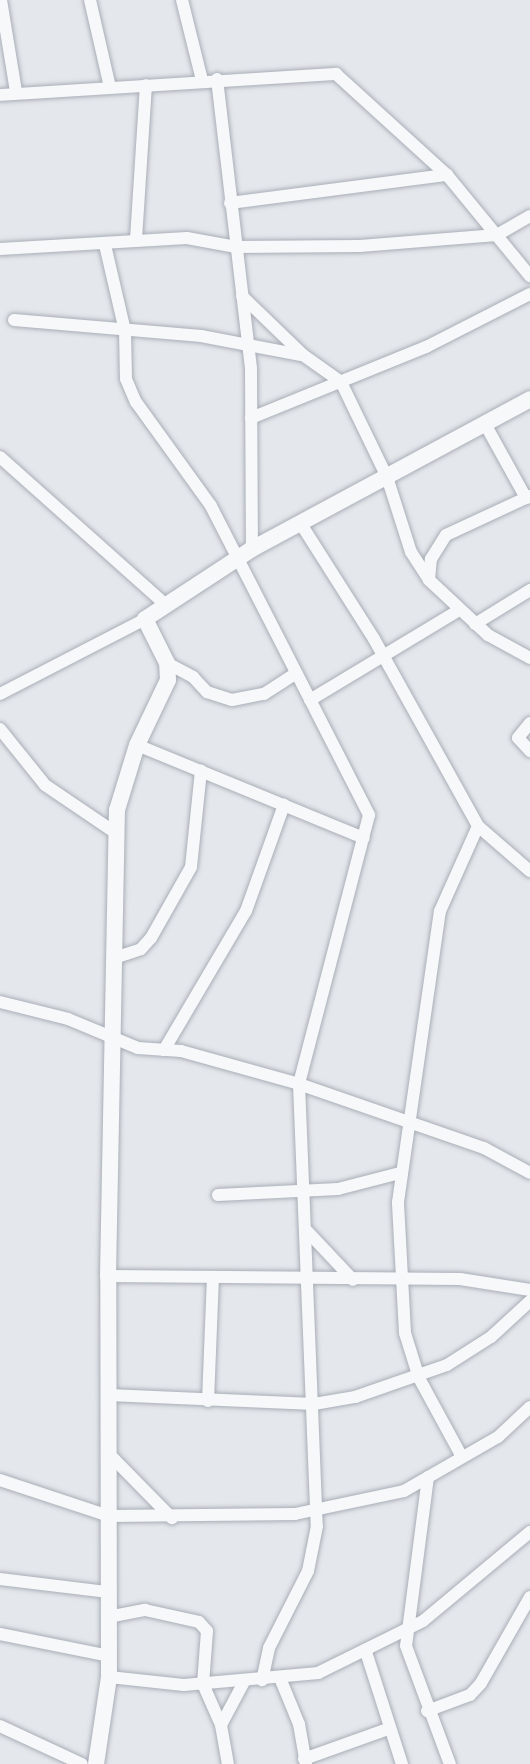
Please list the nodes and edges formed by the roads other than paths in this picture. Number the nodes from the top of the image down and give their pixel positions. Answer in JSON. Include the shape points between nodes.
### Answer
{"nodes":[{"id":1,"x":1,"y":0,"type":"edge"},
{"id":2,"x":90,"y":0,"type":"edge"},
{"id":3,"x":182,"y":0,"type":"edge"},
{"id":4,"x":217,"y":79,"type":"junction"},
{"id":5,"x":202,"y":80,"type":"junction"},
{"id":6,"x":146,"y":85,"type":"junction"},
{"id":7,"x":110,"y":87,"type":"junction"},
{"id":8,"x":16,"y":92,"type":"junction"},
{"id":9,"x":0,"y":95,"type":"edge"},
{"id":10,"x":447,"y":175,"type":"junction"},
{"id":11,"x":230,"y":203,"type":"junction"},
{"id":12,"x":530,"y":216,"type":"edge"},
{"id":13,"x":496,"y":235,"type":"junction"},
{"id":14,"x":136,"y":239,"type":"junction"},
{"id":15,"x":105,"y":245,"type":"junction"},
{"id":16,"x":236,"y":247,"type":"junction"},
{"id":17,"x":0,"y":249,"type":"edge"},
{"id":18,"x":530,"y":276,"type":"edge"},
{"id":19,"x":530,"y":294,"type":"edge"},
{"id":20,"x":242,"y":296,"type":"junction"},
{"id":21,"x":14,"y":320,"type":"dead end"},
{"id":22,"x":124,"y":331,"type":"junction"},
{"id":23,"x":247,"y":344,"type":"junction"},
{"id":24,"x":303,"y":355,"type":"junction"},
{"id":25,"x":341,"y":382,"type":"junction"},
{"id":26,"x":530,"y":399,"type":"edge"},
{"id":27,"x":251,"y":418,"type":"junction"},
{"id":28,"x":485,"y":424,"type":"junction"},
{"id":29,"x":0,"y":458,"type":"edge"},
{"id":30,"x":387,"y":477,"type":"junction"},
{"id":31,"x":528,"y":497,"type":"edge"},
{"id":32,"x":301,"y":524,"type":"junction"},
{"id":33,"x":245,"y":554,"type":"junction"},
{"id":34,"x":429,"y":580,"type":"junction"},
{"id":35,"x":530,"y":590,"type":"edge"},
{"id":36,"x":166,"y":605,"type":"junction"},
{"id":37,"x":459,"y":610,"type":"junction"},
{"id":38,"x":144,"y":619,"type":"junction"},
{"id":39,"x":475,"y":624,"type":"junction"},
{"id":40,"x":383,"y":656,"type":"junction"},
{"id":41,"x":530,"y":658,"type":"edge"},
{"id":42,"x":167,"y":663,"type":"junction"},
{"id":43,"x":295,"y":674,"type":"junction"},
{"id":44,"x":0,"y":694,"type":"edge"},
{"id":45,"x":310,"y":700,"type":"junction"},
{"id":46,"x":530,"y":723,"type":"edge"},
{"id":47,"x":0,"y":729,"type":"edge"},
{"id":48,"x":137,"y":745,"type":"junction"},
{"id":49,"x":530,"y":751,"type":"edge"},
{"id":50,"x":201,"y":771,"type":"junction"},
{"id":51,"x":285,"y":805,"type":"junction"},
{"id":52,"x":117,"y":810,"type":"junction"},
{"id":53,"x":94,"y":820,"type":"junction"},
{"id":54,"x":478,"y":826,"type":"junction"},
{"id":55,"x":116,"y":833,"type":"junction"},
{"id":56,"x":364,"y":838,"type":"junction"},
{"id":57,"x":530,"y":871,"type":"edge"},
{"id":58,"x":114,"y":958,"type":"junction"},
{"id":59,"x":0,"y":1002,"type":"edge"},
{"id":60,"x":112,"y":1035,"type":"junction"},
{"id":61,"x":164,"y":1050,"type":"junction"},
{"id":62,"x":298,"y":1084,"type":"junction"},
{"id":63,"x":407,"y":1120,"type":"junction"},
{"id":64,"x":400,"y":1173,"type":"junction"},
{"id":65,"x":530,"y":1173,"type":"edge"},
{"id":66,"x":302,"y":1192,"type":"junction"},
{"id":67,"x":219,"y":1195,"type":"dead end"},
{"id":68,"x":307,"y":1231,"type":"junction"},
{"id":69,"x":108,"y":1276,"type":"junction"},
{"id":70,"x":213,"y":1279,"type":"junction"},
{"id":71,"x":353,"y":1280,"type":"junction"},
{"id":72,"x":399,"y":1280,"type":"junction"},
{"id":73,"x":307,"y":1281,"type":"junction"},
{"id":74,"x":530,"y":1290,"type":"edge"},
{"id":75,"x":530,"y":1301,"type":"edge"},
{"id":76,"x":419,"y":1378,"type":"junction"},
{"id":77,"x":109,"y":1395,"type":"junction"},
{"id":78,"x":208,"y":1401,"type":"junction"},
{"id":79,"x":314,"y":1404,"type":"junction"},
{"id":80,"x":530,"y":1407,"type":"edge"},
{"id":81,"x":109,"y":1454,"type":"junction"},
{"id":82,"x":462,"y":1457,"type":"junction"},
{"id":83,"x":428,"y":1477,"type":"junction"},
{"id":84,"x":0,"y":1480,"type":"edge"},
{"id":85,"x":318,"y":1510,"type":"junction"},
{"id":86,"x":109,"y":1516,"type":"junction"},
{"id":87,"x":171,"y":1518,"type":"junction"},
{"id":88,"x":530,"y":1532,"type":"edge"},
{"id":89,"x":0,"y":1579,"type":"edge"},
{"id":90,"x":108,"y":1592,"type":"junction"},
{"id":91,"x":530,"y":1597,"type":"edge"},
{"id":92,"x":108,"y":1617,"type":"junction"},
{"id":93,"x":406,"y":1632,"type":"junction"},
{"id":94,"x":0,"y":1634,"type":"edge"},
{"id":95,"x":366,"y":1652,"type":"junction"},
{"id":96,"x":109,"y":1656,"type":"junction"},
{"id":97,"x":109,"y":1677,"type":"junction"},
{"id":98,"x":280,"y":1678,"type":"junction"},
{"id":99,"x":262,"y":1680,"type":"junction"},
{"id":100,"x":244,"y":1682,"type":"junction"},
{"id":101,"x":203,"y":1684,"type":"junction"},
{"id":102,"x":427,"y":1711,"type":"junction"},
{"id":103,"x":221,"y":1725,"type":"junction"},
{"id":104,"x":0,"y":1726,"type":"edge"},
{"id":105,"x":388,"y":1728,"type":"junction"},
{"id":106,"x":305,"y":1761,"type":"edge"},
{"id":107,"x":225,"y":1763,"type":"edge"},
{"id":108,"x":82,"y":1764,"type":"edge"},
{"id":109,"x":96,"y":1764,"type":"edge"},
{"id":110,"x":402,"y":1764,"type":"edge"},
{"id":111,"x":450,"y":1764,"type":"edge"}],
"edges":[{"from":1,"to":8,"type":"street"},
{"from":2,"to":7,"type":"street"},
{"from":3,"to":5,"type":"street"},
{"from":4,"to":5,"type":"street"},
{"from":4,"to":10,"type":"street","via":[[336,74]]},
{"from":4,"to":11,"type":"street"},
{"from":5,"to":6,"type":"street"},
{"from":6,"to":7,"type":"street"},
{"from":6,"to":14,"type":"street"},
{"from":7,"to":8,"type":"street"},
{"from":8,"to":9,"type":"street"},
{"from":10,"to":11,"type":"street"},
{"from":10,"to":13,"type":"street"},
{"from":11,"to":16,"type":"street"},
{"from":12,"to":13,"type":"street"},
{"from":13,"to":16,"type":"street","via":[[360,246]]},
{"from":13,"to":18,"type":"street"},
{"from":14,"to":15,"type":"street"},
{"from":14,"to":16,"type":"street","via":[[204,238]]},
{"from":15,"to":17,"type":"street"},
{"from":15,"to":22,"type":"street"},
{"from":16,"to":20,"type":"street"},
{"from":19,"to":25,"type":"street","via":[[453,334]]},
{"from":20,"to":23,"type":"street"},
{"from":20,"to":24,"type":"street"},
{"from":21,"to":22,"type":"street"},
{"from":22,"to":23,"type":"street"},
{"from":22,"to":33,"type":"street","via":[[122,358],[136,402]]},
{"from":23,"to":24,"type":"street"},
{"from":23,"to":27,"type":"street"},
{"from":24,"to":25,"type":"street"},
{"from":25,"to":27,"type":"street"},
{"from":25,"to":30,"type":"street"},
{"from":26,"to":28,"type":"street"},
{"from":27,"to":33,"type":"street"},
{"from":28,"to":30,"type":"street"},
{"from":28,"to":31,"type":"street"},
{"from":29,"to":36,"type":"street"},
{"from":30,"to":32,"type":"street"},
{"from":30,"to":34,"type":"street","via":[[407,542]]},
{"from":31,"to":34,"type":"street","via":[[446,535],[431,559]]},
{"from":32,"to":33,"type":"street"},
{"from":32,"to":40,"type":"street"},
{"from":33,"to":36,"type":"street"},
{"from":33,"to":43,"type":"street"},
{"from":34,"to":37,"type":"street"},
{"from":35,"to":39,"type":"street"},
{"from":36,"to":38,"type":"street"},
{"from":37,"to":39,"type":"street"},
{"from":37,"to":40,"type":"street"},
{"from":38,"to":42,"type":"street"},
{"from":38,"to":44,"type":"street"},
{"from":39,"to":41,"type":"street"},
{"from":40,"to":45,"type":"street"},
{"from":40,"to":54,"type":"street"},
{"from":42,"to":43,"type":"street","via":[[193,677],[207,692],[232,700],[264,694]]},
{"from":42,"to":48,"type":"street","via":[[166,686]]},
{"from":43,"to":45,"type":"street"},
{"from":45,"to":56,"type":"street","via":[[368,807]]},
{"from":46,"to":49,"type":"street","via":[[518,738]]},
{"from":47,"to":53,"type":"street","via":[[45,785]]},
{"from":48,"to":50,"type":"street"},
{"from":48,"to":52,"type":"street"},
{"from":50,"to":51,"type":"street"},
{"from":50,"to":58,"type":"street","via":[[192,867],[151,938],[141,949]]},
{"from":51,"to":56,"type":"street"},
{"from":51,"to":61,"type":"street","via":[[246,911]]},
{"from":52,"to":53,"type":"street"},
{"from":52,"to":55,"type":"street"},
{"from":53,"to":55,"type":"street"},
{"from":54,"to":57,"type":"street"},
{"from":54,"to":63,"type":"street","via":[[440,911]]},
{"from":55,"to":58,"type":"street"},
{"from":56,"to":62,"type":"street"},
{"from":58,"to":60,"type":"street"},
{"from":59,"to":60,"type":"street"},
{"from":60,"to":61,"type":"street","via":[[138,1048]]},
{"from":60,"to":69,"type":"street"},
{"from":61,"to":62,"type":"street"},
{"from":62,"to":63,"type":"street"},
{"from":62,"to":66,"type":"street"},
{"from":63,"to":64,"type":"street"},
{"from":63,"to":65,"type":"street","via":[[484,1148]]},
{"from":64,"to":66,"type":"street"},
{"from":64,"to":72,"type":"street"},
{"from":66,"to":67,"type":"street"},
{"from":66,"to":68,"type":"street"},
{"from":68,"to":71,"type":"street"},
{"from":68,"to":73,"type":"street"},
{"from":69,"to":70,"type":"street"},
{"from":69,"to":77,"type":"street"},
{"from":70,"to":73,"type":"street"},
{"from":70,"to":78,"type":"street"},
{"from":71,"to":72,"type":"street"},
{"from":71,"to":73,"type":"street"},
{"from":72,"to":74,"type":"street","via":[[489,1281]]},
{"from":72,"to":76,"type":"street","via":[[405,1333]]},
{"from":73,"to":79,"type":"street"},
{"from":75,"to":76,"type":"street","via":[[491,1337]]},
{"from":76,"to":79,"type":"street"},
{"from":76,"to":82,"type":"street"},
{"from":77,"to":78,"type":"street"},
{"from":77,"to":81,"type":"street"},
{"from":78,"to":79,"type":"street"},
{"from":79,"to":85,"type":"street"},
{"from":80,"to":82,"type":"street","via":[[498,1437]]},
{"from":81,"to":86,"type":"street"},
{"from":81,"to":87,"type":"street"},
{"from":82,"to":83,"type":"street"},
{"from":83,"to":85,"type":"street","via":[[383,1498]]},
{"from":83,"to":93,"type":"street"},
{"from":84,"to":86,"type":"street"},
{"from":85,"to":87,"type":"street"},
{"from":85,"to":99,"type":"street","via":[[308,1571],[268,1648]]},
{"from":86,"to":87,"type":"street"},
{"from":86,"to":90,"type":"street"},
{"from":88,"to":93,"type":"street","via":[[444,1607]]},
{"from":89,"to":90,"type":"street"},
{"from":90,"to":92,"type":"street"},
{"from":91,"to":102,"type":"street","via":[[481,1683],[470,1695]]},
{"from":92,"to":96,"type":"street"},
{"from":92,"to":101,"type":"street","via":[[132,1609],[199,1622],[207,1631]]},
{"from":93,"to":95,"type":"street"},
{"from":93,"to":102,"type":"street"},
{"from":94,"to":96,"type":"street"},
{"from":95,"to":98,"type":"street","via":[[318,1672]]},
{"from":95,"to":105,"type":"street"},
{"from":96,"to":97,"type":"street"},
{"from":97,"to":101,"type":"street"},
{"from":97,"to":109,"type":"street"},
{"from":98,"to":99,"type":"street"},
{"from":98,"to":106,"type":"street","via":[[298,1724]]},
{"from":99,"to":100,"type":"street"},
{"from":100,"to":101,"type":"street"},
{"from":100,"to":103,"type":"street"},
{"from":101,"to":103,"type":"street"},
{"from":102,"to":111,"type":"street"},
{"from":103,"to":107,"type":"street"},
{"from":104,"to":108,"type":"street"},
{"from":105,"to":106,"type":"street"},
{"from":105,"to":110,"type":"street"}]}
